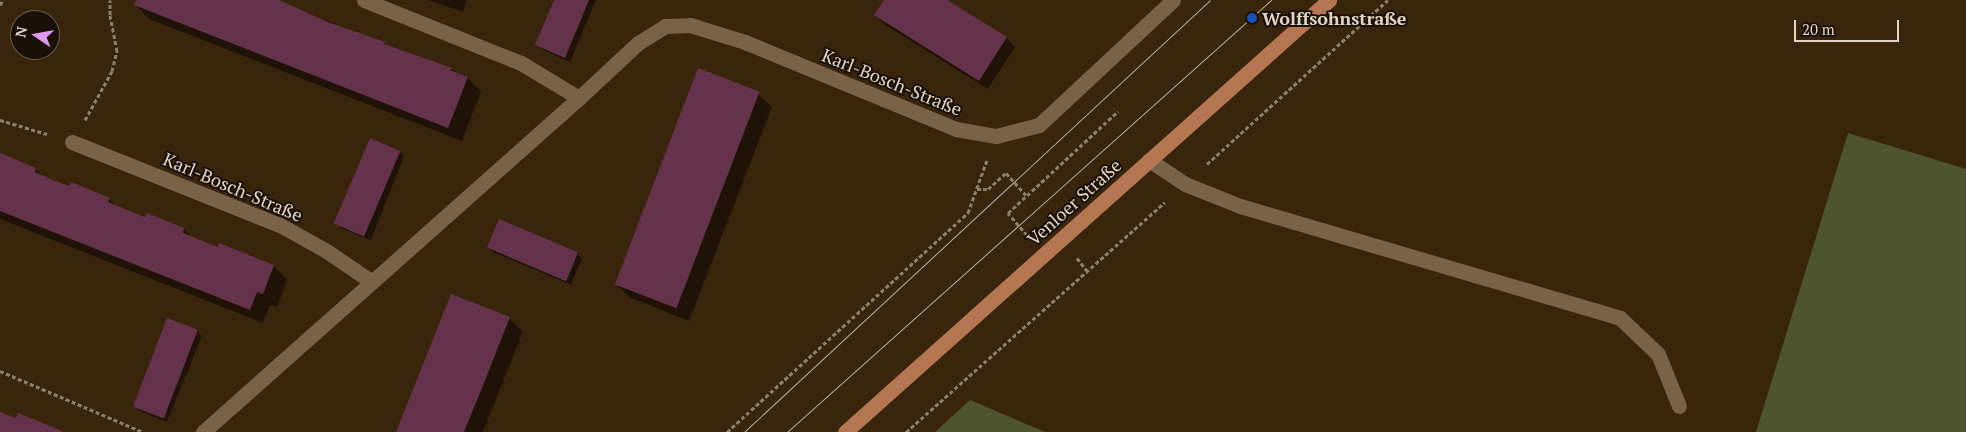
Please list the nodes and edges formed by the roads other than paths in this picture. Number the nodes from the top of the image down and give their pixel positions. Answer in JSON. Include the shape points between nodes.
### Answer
{"nodes":[{"id":1,"x":364,"y":0,"type":"edge"},
{"id":2,"x":1173,"y":0,"type":"edge"},
{"id":3,"x":1328,"y":0,"type":"edge"},
{"id":4,"x":579,"y":98,"type":"junction"},
{"id":5,"x":72,"y":142,"type":"road end"},
{"id":6,"x":1148,"y":160,"type":"junction"},
{"id":7,"x":372,"y":282,"type":"junction"},
{"id":8,"x":1679,"y":406,"type":"dead end"},
{"id":9,"x":203,"y":432,"type":"edge"},
{"id":10,"x":844,"y":432,"type":"edge"}],
"edges":[{"from":1,"to":4,"type":"street","via":[[522,63]]},
{"from":2,"to":4,"type":"street","name":"Karl-Bosch-Straße","via":[[1039,126],[996,136],[956,129],[745,42],[690,25],[665,26],[638,43]]},
{"from":3,"to":6,"type":"main road","name":"Venloer Straße"},
{"from":4,"to":7,"type":"street","name":"Karl-Bosch-Straße"},
{"from":5,"to":7,"type":"street","name":"Karl-Bosch-Straße","via":[[280,225],[326,250]]},
{"from":6,"to":8,"type":"street","via":[[1185,184],[1240,206],[1620,318],[1658,354]]},
{"from":6,"to":10,"type":"main road","name":"Venloer Straße"},
{"from":7,"to":9,"type":"street","name":"Karl-Bosch-Straße"}]}
